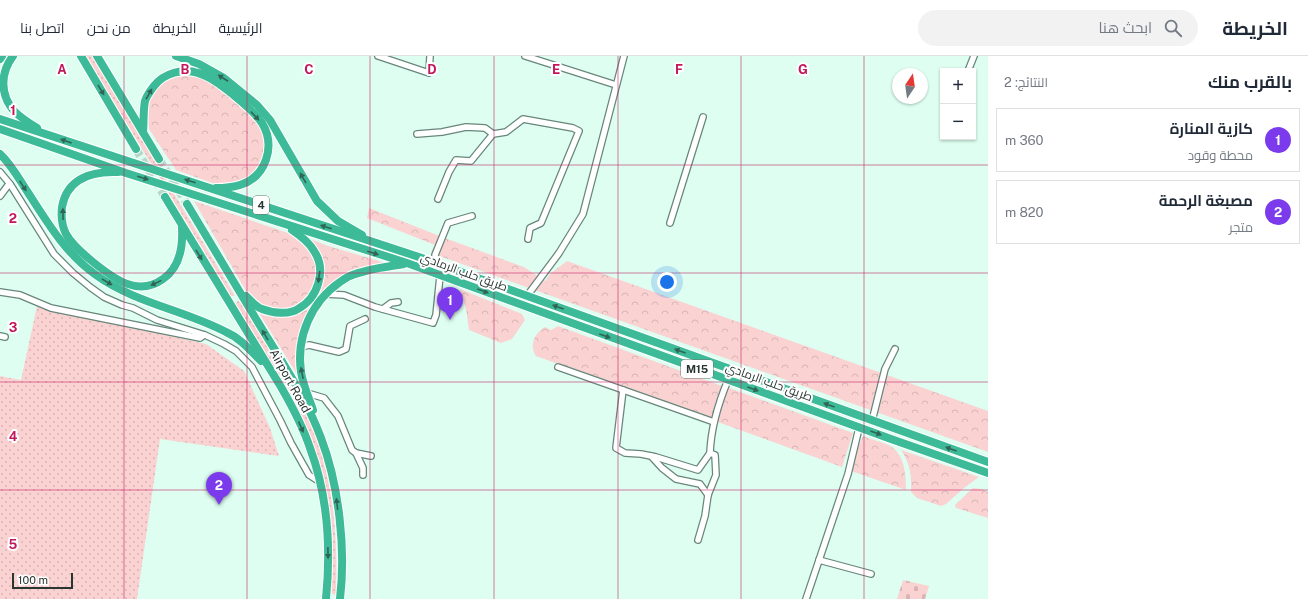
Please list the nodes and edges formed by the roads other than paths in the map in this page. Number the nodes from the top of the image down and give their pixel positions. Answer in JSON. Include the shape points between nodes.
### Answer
{"nodes":[{"id":1,"x":2,"y":56,"type":"edge"},
{"id":2,"x":13,"y":56,"type":"edge"},
{"id":3,"x":81,"y":56,"type":"edge"},
{"id":4,"x":97,"y":56,"type":"edge"},
{"id":5,"x":176,"y":56,"type":"edge"},
{"id":6,"x":378,"y":56,"type":"edge"},
{"id":7,"x":430,"y":56,"type":"edge"},
{"id":8,"x":525,"y":56,"type":"edge"},
{"id":9,"x":624,"y":56,"type":"edge"},
{"id":10,"x":974,"y":56,"type":"edge"},
{"id":11,"x":0,"y":59,"type":"edge"},
{"id":12,"x":969,"y":68,"type":"edge"},
{"id":13,"x":616,"y":85,"type":"junction"},
{"id":14,"x":703,"y":117,"type":"dead end"},
{"id":15,"x":0,"y":119,"type":"edge"},
{"id":16,"x":0,"y":129,"type":"edge"},
{"id":17,"x":143,"y":132,"type":"junction"},
{"id":18,"x":417,"y":134,"type":"dead end"},
{"id":19,"x":493,"y":134,"type":"junction"},
{"id":20,"x":50,"y":136,"type":"junction"},
{"id":21,"x":136,"y":149,"type":"tunnel mouth"},
{"id":22,"x":0,"y":154,"type":"edge"},
{"id":23,"x":159,"y":159,"type":"tunnel mouth"},
{"id":24,"x":0,"y":172,"type":"edge"},
{"id":25,"x":126,"y":173,"type":"junction"},
{"id":26,"x":9,"y":184,"type":"junction"},
{"id":27,"x":213,"y":189,"type":"junction"},
{"id":28,"x":0,"y":196,"type":"edge"},
{"id":29,"x":165,"y":197,"type":"tunnel mouth"},
{"id":30,"x":438,"y":199,"type":"dead end"},
{"id":31,"x":187,"y":204,"type":"tunnel mouth"},
{"id":32,"x":472,"y":216,"type":"dead end"},
{"id":33,"x":670,"y":223,"type":"dead end"},
{"id":34,"x":285,"y":225,"type":"junction"},
{"id":35,"x":182,"y":227,"type":"junction"},
{"id":36,"x":528,"y":239,"type":"dead end"},
{"id":37,"x":424,"y":259,"type":"junction"},
{"id":38,"x":406,"y":263,"type":"junction"},
{"id":39,"x":437,"y":264,"type":"junction"},
{"id":40,"x":440,"y":276,"type":"junction"},
{"id":41,"x":236,"y":286,"type":"junction"},
{"id":42,"x":0,"y":292,"type":"edge"},
{"id":43,"x":325,"y":294,"type":"junction"},
{"id":44,"x":524,"y":295,"type":"junction"},
{"id":45,"x":242,"y":296,"type":"junction"},
{"id":46,"x":229,"y":302,"type":"junction"},
{"id":47,"x":398,"y":302,"type":"dead end"},
{"id":48,"x":383,"y":309,"type":"junction"},
{"id":49,"x":365,"y":319,"type":"dead end"},
{"id":50,"x":204,"y":335,"type":"junction"},
{"id":51,"x":236,"y":338,"type":"junction"},
{"id":52,"x":302,"y":346,"type":"junction"},
{"id":53,"x":895,"y":349,"type":"dead end"},
{"id":54,"x":236,"y":351,"type":"junction"},
{"id":55,"x":558,"y":367,"type":"dead end"},
{"id":56,"x":271,"y":370,"type":"junction"},
{"id":57,"x":728,"y":380,"type":"junction"},
{"id":58,"x":623,"y":390,"type":"junction"},
{"id":59,"x":307,"y":393,"type":"junction"},
{"id":60,"x":872,"y":421,"type":"junction"},
{"id":61,"x":714,"y":422,"type":"junction"},
{"id":62,"x":859,"y":428,"type":"junction"},
{"id":63,"x":321,"y":438,"type":"junction"},
{"id":64,"x":356,"y":453,"type":"junction"},
{"id":65,"x":710,"y":454,"type":"junction"},
{"id":66,"x":371,"y":456,"type":"dead end"},
{"id":67,"x":651,"y":456,"type":"junction"},
{"id":68,"x":988,"y":462,"type":"edge"},
{"id":69,"x":988,"y":473,"type":"edge"},
{"id":70,"x":363,"y":475,"type":"dead end"},
{"id":71,"x":320,"y":482,"type":"junction"},
{"id":72,"x":708,"y":494,"type":"junction"},
{"id":73,"x":698,"y":540,"type":"dead end"},
{"id":74,"x":819,"y":560,"type":"junction"},
{"id":75,"x":871,"y":574,"type":"dead end"},
{"id":76,"x":327,"y":599,"type":"edge"},
{"id":77,"x":340,"y":599,"type":"edge"},
{"id":78,"x":806,"y":599,"type":"edge"}],
"edges":[{"from":1,"to":11,"type":"highway"},
{"from":2,"to":20,"type":"highway","via":[[3,76],[6,100],[23,119]]},
{"from":3,"to":21,"type":"highway","one_way":true},
{"from":4,"to":17,"type":"highway"},
{"from":37,"to":5,"type":"highway","one_way":true,"via":[[370,240],[338,221],[317,201],[270,120],[257,105],[224,78]]},
{"from":6,"to":7,"type":"street","via":[[429,73]]},
{"from":8,"to":13,"type":"street"},
{"from":9,"to":13,"type":"street"},
{"from":10,"to":12,"type":"street"},
{"from":13,"to":44,"type":"street","via":[[583,214],[559,253]]},
{"from":14,"to":33,"type":"street"},
{"from":15,"to":20,"type":"highway","number":"4"},
{"from":16,"to":25,"type":"highway","number":"4"},
{"from":17,"to":23,"type":"highway"},
{"from":17,"to":27,"type":"highway","one_way":true,"via":[[145,101],[149,92],[163,78],[176,72],[199,73],[240,101],[257,117],[265,130],[268,146],[266,162],[258,174],[247,182]]},
{"from":18,"to":19,"type":"street","via":[[466,127],[485,128]]},
{"from":19,"to":30,"type":"street","via":[[471,161],[456,160]]},
{"from":19,"to":36,"type":"street","via":[[506,132],[523,119],[579,131],[541,223],[530,228]]},
{"from":27,"to":20,"type":"highway","number":"4","one_way":true},
{"from":22,"to":51,"type":"highway","one_way":true,"via":[[59,240],[82,265],[125,292],[202,321]]},
{"from":24,"to":26,"type":"street"},
{"from":25,"to":34,"type":"highway","number":"4","one_way":true},
{"from":35,"to":25,"type":"highway","one_way":true,"via":[[178,260],[169,275],[155,285],[130,286],[120,282],[81,252],[67,234],[63,224],[64,197],[79,180],[88,176],[104,172]]},
{"from":26,"to":28,"type":"street"},
{"from":26,"to":50,"type":"street","via":[[54,254],[90,287],[104,297],[157,320]]},
{"from":37,"to":27,"type":"highway","number":"4","one_way":true},
{"from":29,"to":35,"type":"highway","name":"Airport Road"},
{"from":31,"to":41,"type":"highway","name":"Airport Road"},
{"from":32,"to":39,"type":"street","via":[[448,223],[435,255]]},
{"from":34,"to":38,"type":"highway","number":"4","one_way":true},
{"from":34,"to":41,"type":"highway","one_way":true,"via":[[304,238],[318,258],[320,277],[308,302],[297,310],[282,313],[263,310],[253,304]]},
{"from":35,"to":46,"type":"highway","name":"Airport Road","one_way":true},
{"from":37,"to":39,"type":"highway","number":"4"},
{"from":38,"to":40,"type":"highway","name":"طريق حلب الرمادي","number":"M15"},
{"from":38,"to":43,"type":"highway","via":[[350,276]]},
{"from":39,"to":44,"type":"highway","number":"4"},
{"from":40,"to":48,"type":"street","via":[[433,323]]},
{"from":40,"to":57,"type":"highway","name":"طريق حلب الرمادي","number":"M15","one_way":true},
{"from":41,"to":45,"type":"highway","name":"Airport Road"},
{"from":42,"to":50,"type":"street","via":[[20,295],[51,308],[84,315],[200,338]]},
{"from":43,"to":48,"type":"street","via":[[344,295]]},
{"from":43,"to":52,"type":"highway","via":[[307,320]]},
{"from":60,"to":44,"type":"highway","name":"طريق حلب الرمادي","number":"M15","one_way":true},
{"from":45,"to":46,"type":"highway"},
{"from":63,"to":45,"type":"highway","name":"Airport Road","one_way":true,"via":[[297,387]]},
{"from":46,"to":56,"type":"highway","name":"Airport Road"},
{"from":47,"to":48,"type":"street","via":[[391,303]]},
{"from":49,"to":52,"type":"street","via":[[350,326],[346,349],[339,352],[309,344]]},
{"from":50,"to":54,"type":"street"},
{"from":51,"to":54,"type":"street"},
{"from":51,"to":56,"type":"highway"},
{"from":59,"to":52,"type":"highway","one_way":true,"via":[[301,372]]},
{"from":53,"to":60,"type":"street","via":[[885,369]]},
{"from":54,"to":71,"type":"street","via":[[252,367],[309,475]]},
{"from":55,"to":58,"type":"street"},
{"from":56,"to":71,"type":"highway","name":"Airport Road","one_way":true,"via":[[310,447]]},
{"from":57,"to":61,"type":"street","via":[[718,403]]},
{"from":57,"to":62,"type":"highway","name":"طريق حلب الرمادي","number":"M15","one_way":true},
{"from":58,"to":61,"type":"street"},
{"from":58,"to":67,"type":"street","via":[[616,448],[625,454]]},
{"from":59,"to":63,"type":"highway"},
{"from":59,"to":64,"type":"street","via":[[324,398],[338,416],[352,450]]},
{"from":68,"to":60,"type":"highway","name":"طريق حلب الرمادي","number":"M15","one_way":true},
{"from":61,"to":65,"type":"street"},
{"from":62,"to":69,"type":"highway","name":"طريق حلب الرمادي","number":"M15","one_way":true},
{"from":62,"to":74,"type":"street","via":[[848,474]]},
{"from":77,"to":63,"type":"highway","name":"Airport Road","one_way":true,"via":[[340,527],[335,483]]},
{"from":64,"to":66,"type":"street"},
{"from":64,"to":70,"type":"street","via":[[363,468]]},
{"from":65,"to":67,"type":"street","via":[[698,470]]},
{"from":65,"to":72,"type":"street","via":[[714,455],[716,475]]},
{"from":67,"to":72,"type":"street","via":[[676,479],[700,484]]},
{"from":71,"to":76,"type":"highway","name":"Airport Road","one_way":true,"via":[[328,535]]},
{"from":72,"to":73,"type":"street"},
{"from":74,"to":75,"type":"street"},
{"from":74,"to":78,"type":"street"}]}
